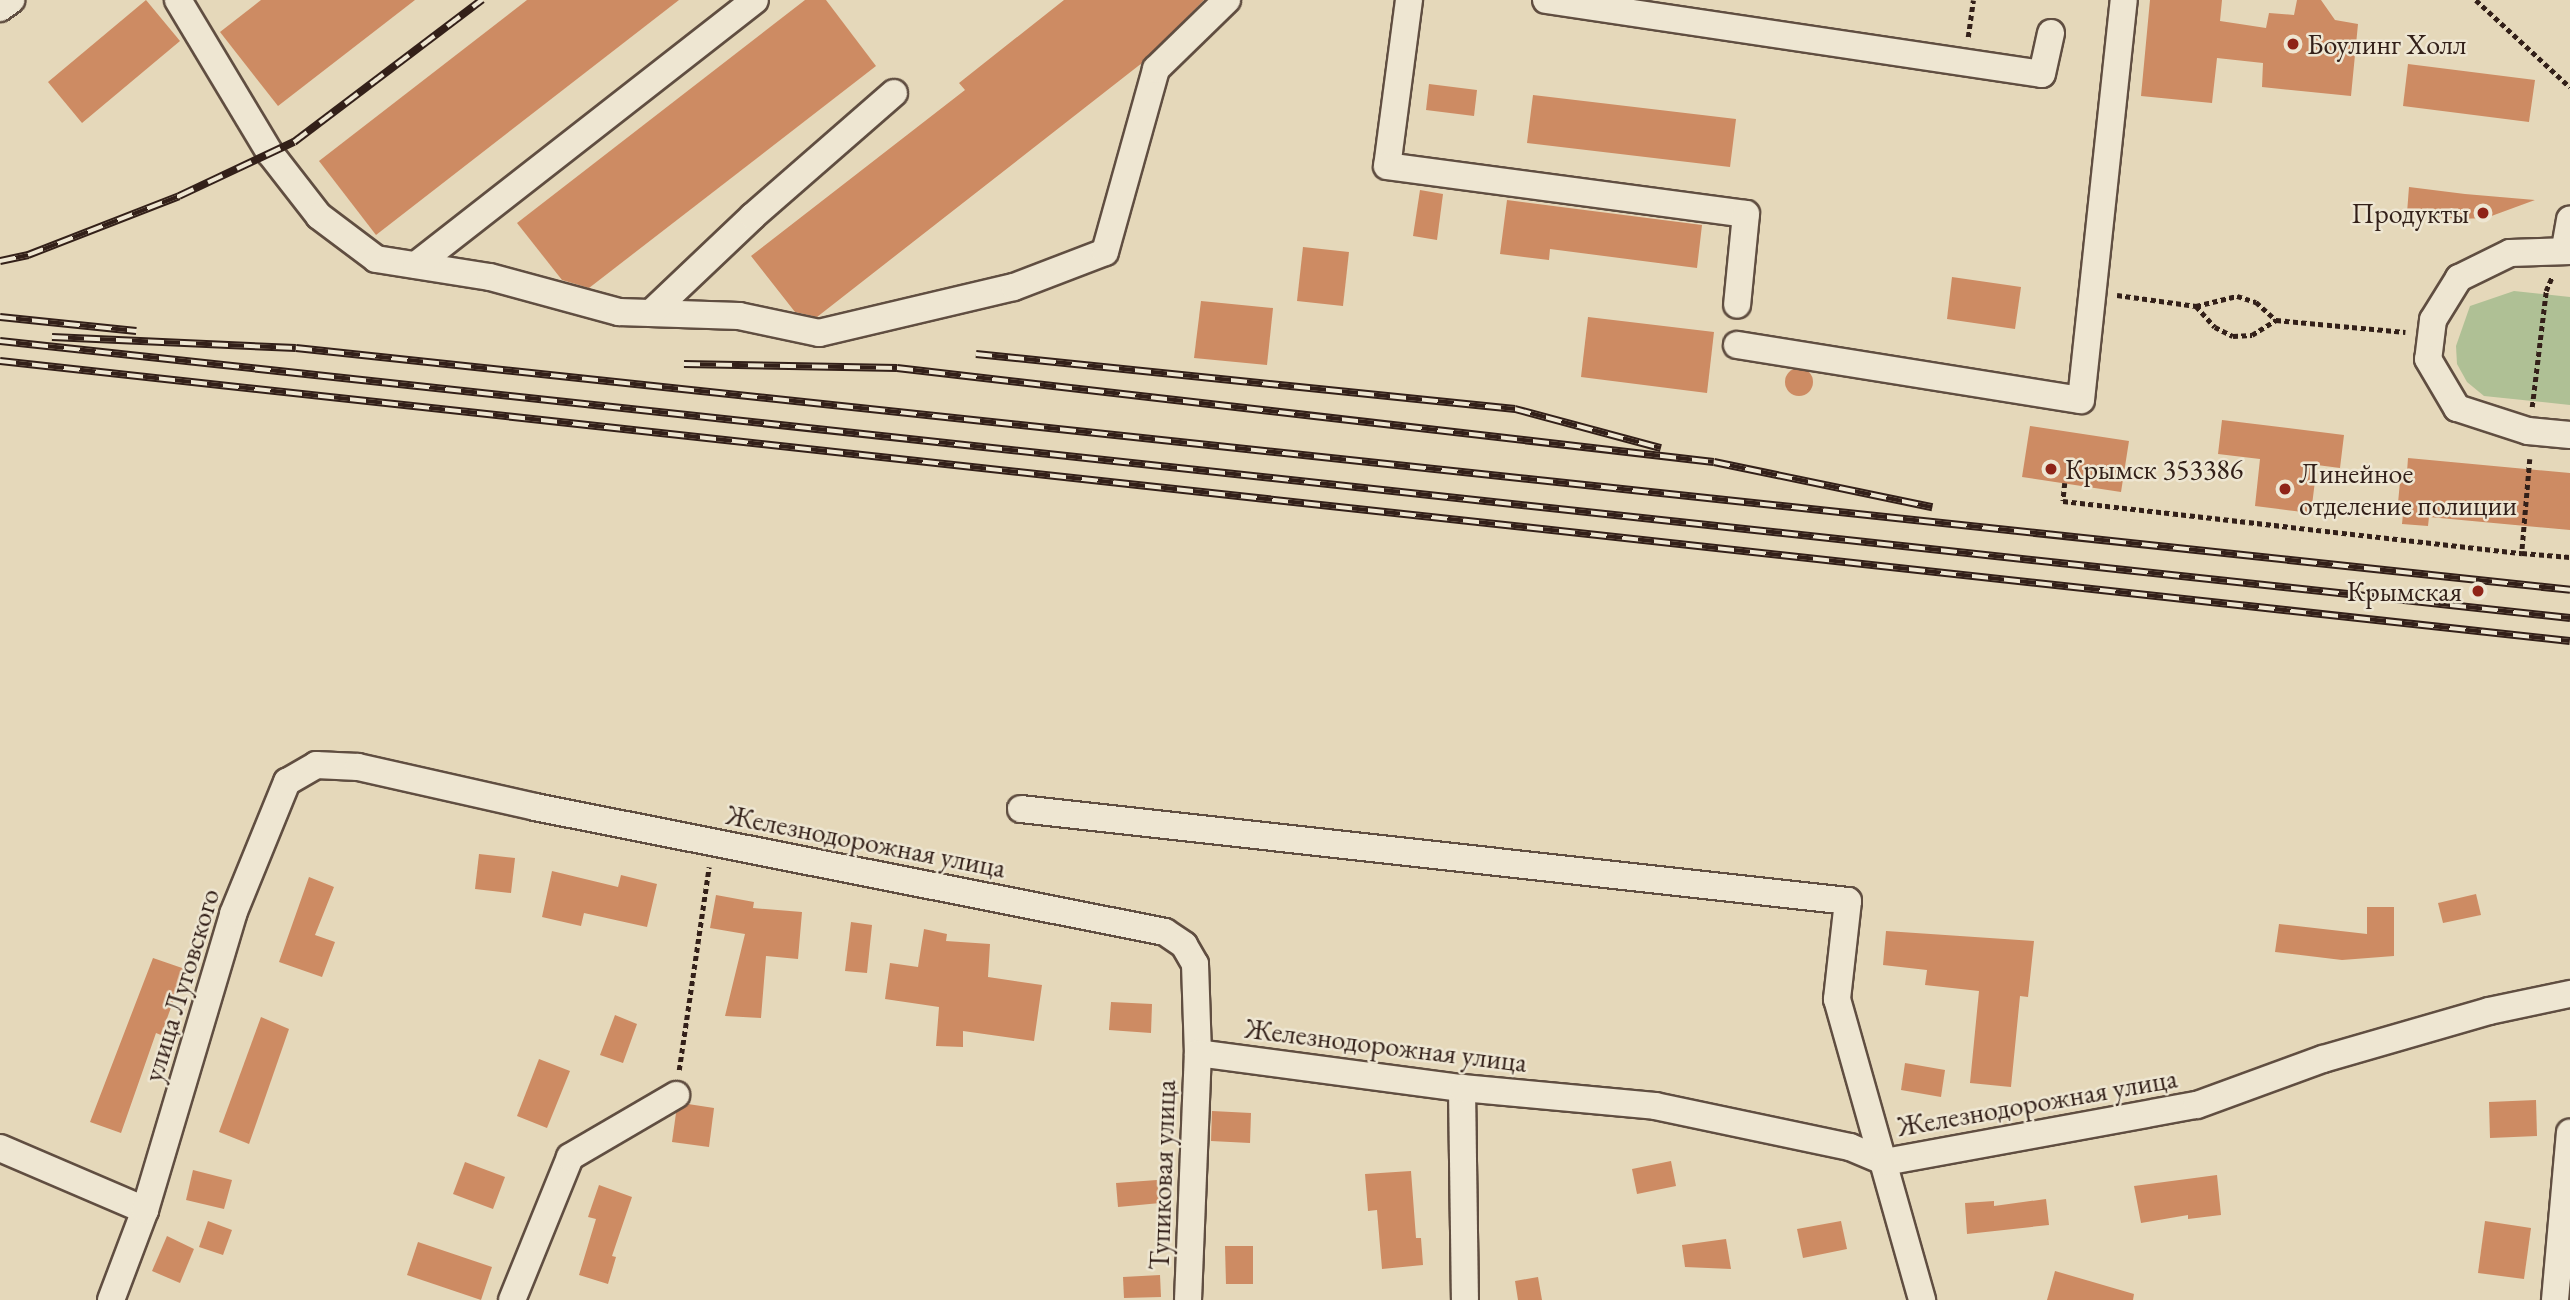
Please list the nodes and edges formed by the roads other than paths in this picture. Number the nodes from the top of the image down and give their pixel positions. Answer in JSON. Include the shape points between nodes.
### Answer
{"nodes":[{"id":1,"x":11,"y":0,"type":"edge"},
{"id":2,"x":178,"y":0,"type":"edge"},
{"id":3,"x":755,"y":0,"type":"edge"},
{"id":4,"x":1227,"y":0,"type":"edge"},
{"id":5,"x":1409,"y":0,"type":"edge"},
{"id":6,"x":1546,"y":0,"type":"edge"},
{"id":7,"x":2124,"y":0,"type":"edge"},
{"id":8,"x":0,"y":8,"type":"edge"},
{"id":9,"x":2051,"y":33,"type":"dead end"},
{"id":10,"x":894,"y":93,"type":"dead end"},
{"id":11,"x":2570,"y":219,"type":"edge"},
{"id":12,"x":2568,"y":249,"type":"edge"},
{"id":13,"x":416,"y":265,"type":"junction"},
{"id":14,"x":1737,"y":304,"type":"dead end"},
{"id":15,"x":653,"y":311,"type":"junction"},
{"id":16,"x":1737,"y":345,"type":"dead end"},
{"id":17,"x":2570,"y":435,"type":"edge"},
{"id":18,"x":287,"y":782,"type":"joint"},
{"id":19,"x":1021,"y":809,"type":"dead end"},
{"id":20,"x":2570,"y":994,"type":"edge"},
{"id":21,"x":1198,"y":1053,"type":"junction"},
{"id":22,"x":1462,"y":1088,"type":"junction"},
{"id":23,"x":676,"y":1095,"type":"road end"},
{"id":24,"x":2570,"y":1133,"type":"edge"},
{"id":25,"x":0,"y":1148,"type":"edge"},
{"id":26,"x":1885,"y":1161,"type":"junction"},
{"id":27,"x":145,"y":1210,"type":"junction"},
{"id":28,"x":111,"y":1300,"type":"edge"},
{"id":29,"x":512,"y":1300,"type":"edge"},
{"id":30,"x":1188,"y":1300,"type":"edge"},
{"id":31,"x":1465,"y":1300,"type":"edge"},
{"id":32,"x":1922,"y":1300,"type":"edge"},
{"id":33,"x":2555,"y":1300,"type":"edge"}],
"edges":[{"from":1,"to":8,"type":"street"},
{"from":2,"to":13,"type":"street","via":[[270,153],[319,216],[376,259]]},
{"from":3,"to":13,"type":"street"},
{"from":4,"to":15,"type":"street","via":[[1156,69],[1105,252],[1013,287],[819,333],[739,316]]},
{"from":5,"to":14,"type":"street","via":[[1387,166],[1746,214]]},
{"from":6,"to":9,"type":"street","via":[[2042,74]]},
{"from":7,"to":16,"type":"street","via":[[2081,400]]},
{"from":10,"to":15,"type":"street"},
{"from":11,"to":12,"type":"street"},
{"from":12,"to":17,"type":"street","via":[[2510,253],[2459,278],[2443,299],[2430,335],[2428,359],[2457,408],[2528,431]]},
{"from":13,"to":15,"type":"street","via":[[490,276],[619,312]]},
{"from":18,"to":21,"type":"street","name":"Железнодорожная улица","via":[[316,765],[358,767],[1165,932],[1184,945],[1195,964]]},
{"from":18,"to":27,"type":"street","name":"улица Луговского","via":[[233,914]]},
{"from":19,"to":26,"type":"street","via":[[1847,901],[1836,999]]},
{"from":20,"to":26,"type":"street","name":"Железнодорожная улица","via":[[2489,1011],[2323,1059],[2197,1105]]},
{"from":21,"to":22,"type":"street","name":"Железнодорожная улица"},
{"from":21,"to":30,"type":"street","name":"Тупиковая улица"},
{"from":22,"to":26,"type":"street","name":"Железнодорожная улица","via":[[1655,1106],[1850,1147]]},
{"from":22,"to":31,"type":"street"},
{"from":23,"to":29,"type":"street","via":[[570,1157]]},
{"from":24,"to":33,"type":"street"},
{"from":25,"to":27,"type":"street"},
{"from":26,"to":32,"type":"street"},
{"from":27,"to":28,"type":"street","name":"улица Луговского"}]}
